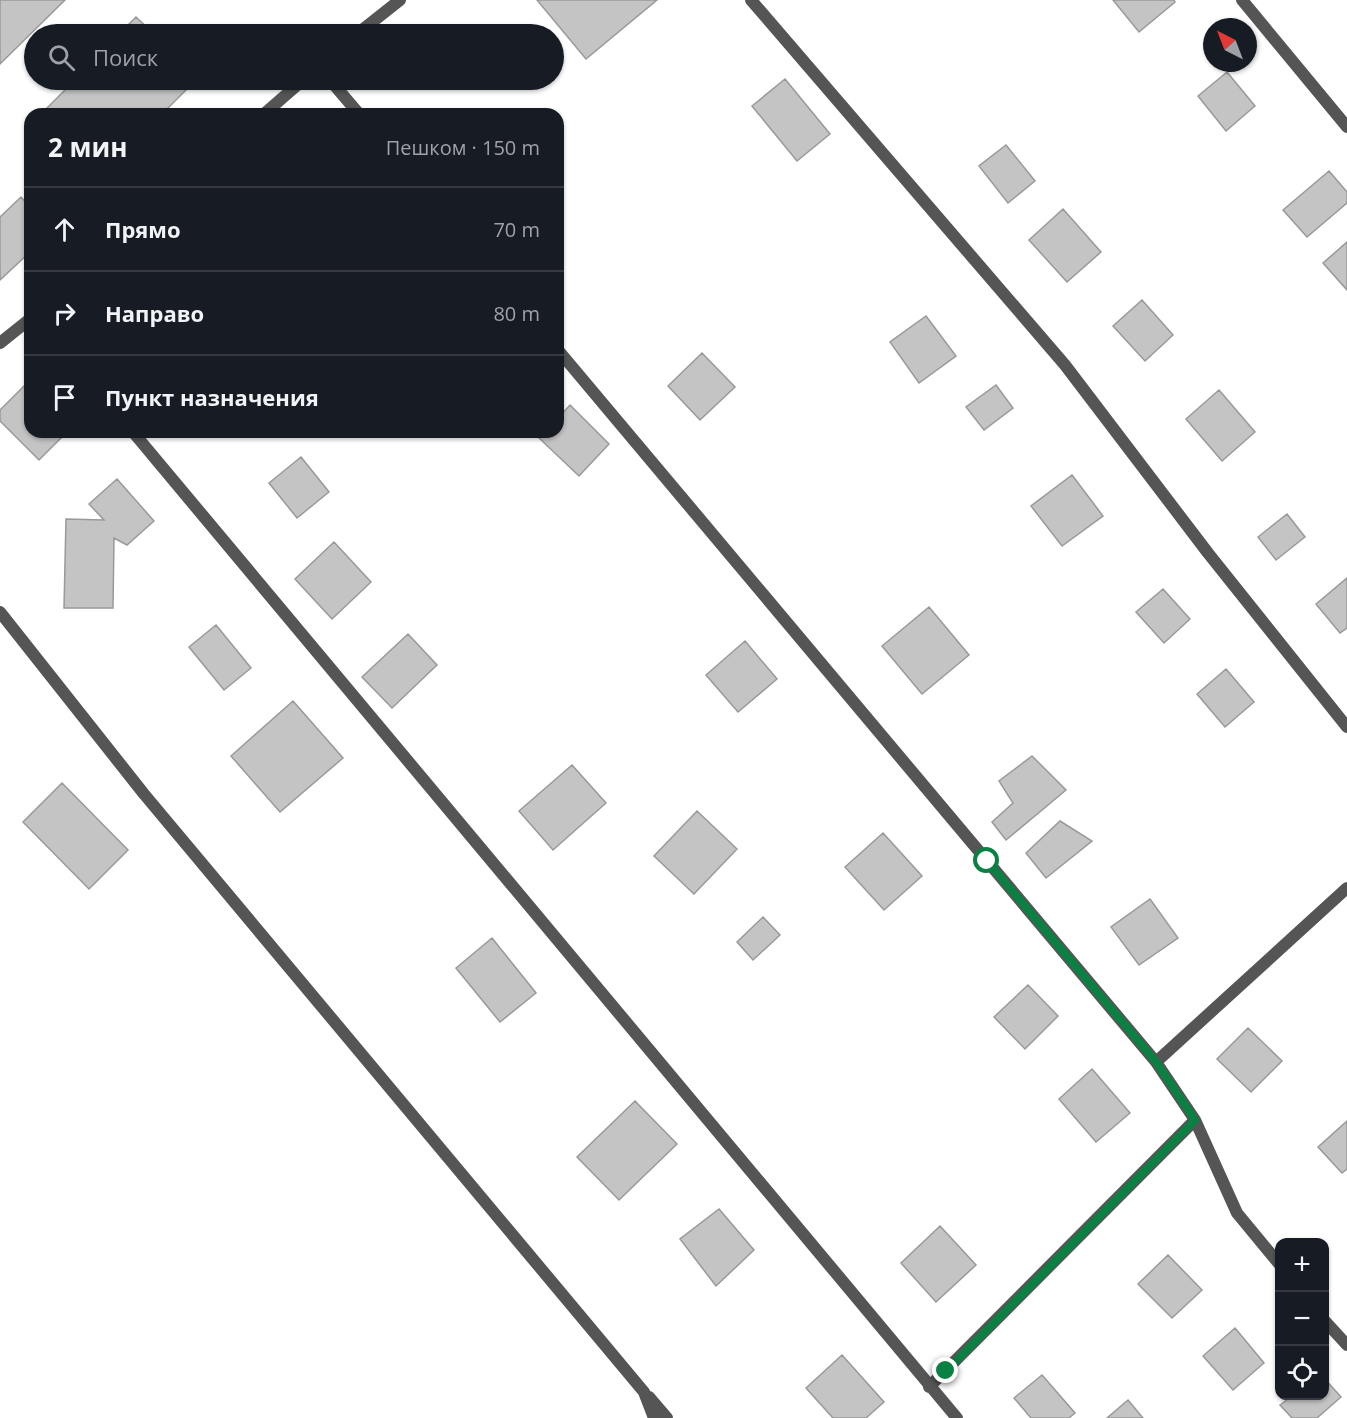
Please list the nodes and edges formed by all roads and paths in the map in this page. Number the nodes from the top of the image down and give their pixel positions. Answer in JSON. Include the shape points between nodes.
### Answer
{"nodes":[{"id":1,"x":400,"y":0,"type":"edge"},
{"id":2,"x":751,"y":0,"type":"edge"},
{"id":3,"x":1242,"y":0,"type":"edge"},
{"id":4,"x":370,"y":24,"type":"edge"},
{"id":5,"x":292,"y":90,"type":"edge"},
{"id":6,"x":339,"y":90,"type":"edge"},
{"id":7,"x":271,"y":108,"type":"edge"},
{"id":8,"x":354,"y":108,"type":"edge"},
{"id":9,"x":1347,"y":127,"type":"edge"},
{"id":10,"x":24,"y":324,"type":"edge"},
{"id":11,"x":0,"y":343,"type":"edge"},
{"id":12,"x":564,"y":358,"type":"edge"},
{"id":13,"x":138,"y":438,"type":"edge"},
{"id":14,"x":0,"y":612,"type":"edge"},
{"id":15,"x":1347,"y":727,"type":"edge"},
{"id":16,"x":1347,"y":888,"type":"edge"},
{"id":17,"x":1156,"y":1062,"type":"junction"},
{"id":18,"x":1195,"y":1120,"type":"junction"},
{"id":19,"x":1275,"y":1259,"type":"edge"},
{"id":20,"x":1329,"y":1325,"type":"edge"},
{"id":21,"x":1347,"y":1345,"type":"edge"},
{"id":22,"x":929,"y":1387,"type":"junction"},
{"id":23,"x":644,"y":1392,"type":"junction"},
{"id":24,"x":654,"y":1418,"type":"edge"},
{"id":25,"x":667,"y":1418,"type":"edge"},
{"id":26,"x":957,"y":1418,"type":"edge"}],
"edges":[{"from":1,"to":4,"type":"street"},
{"from":2,"to":15,"type":"street","via":[[1065,366]]},
{"from":3,"to":9,"type":"street"},
{"from":5,"to":7,"type":"street"},
{"from":6,"to":8,"type":"street"},
{"from":10,"to":11,"type":"street"},
{"from":12,"to":17,"type":"street"},
{"from":13,"to":22,"type":"street"},
{"from":14,"to":23,"type":"street","via":[[152,803]]},
{"from":16,"to":17,"type":"street"},
{"from":17,"to":18,"type":"street"},
{"from":18,"to":19,"type":"street","via":[[1237,1213]]},
{"from":18,"to":22,"type":"street"},
{"from":20,"to":21,"type":"street"},
{"from":22,"to":26,"type":"street"},
{"from":23,"to":24,"type":"street"},
{"from":23,"to":25,"type":"street"}]}
